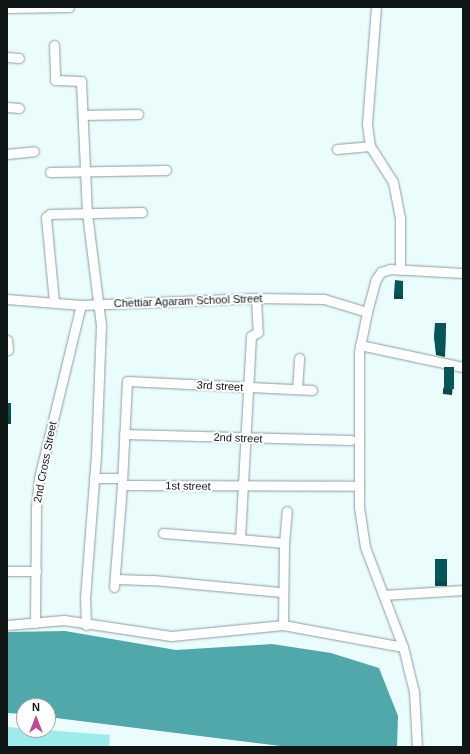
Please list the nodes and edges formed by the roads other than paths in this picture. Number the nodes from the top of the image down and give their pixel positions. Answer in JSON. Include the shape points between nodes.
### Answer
{"nodes":[{"id":1,"x":69,"y":7,"type":"edge"},
{"id":2,"x":7,"y":8,"type":"edge"},
{"id":3,"x":376,"y":8,"type":"dead end"},
{"id":4,"x":54,"y":45,"type":"dead end"},
{"id":5,"x":7,"y":57,"type":"edge"},
{"id":6,"x":19,"y":58,"type":"dead end"},
{"id":7,"x":7,"y":108,"type":"edge"},
{"id":8,"x":19,"y":108,"type":"dead end"},
{"id":9,"x":138,"y":114,"type":"dead end"},
{"id":10,"x":83,"y":115,"type":"junction"},
{"id":11,"x":370,"y":146,"type":"junction"},
{"id":12,"x":337,"y":149,"type":"dead end"},
{"id":13,"x":34,"y":151,"type":"dead end"},
{"id":14,"x":7,"y":154,"type":"edge"},
{"id":15,"x":166,"y":170,"type":"dead end"},
{"id":16,"x":86,"y":171,"type":"junction"},
{"id":17,"x":50,"y":172,"type":"dead end"},
{"id":18,"x":142,"y":212,"type":"dead end"},
{"id":19,"x":88,"y":213,"type":"junction"},
{"id":20,"x":400,"y":270,"type":"junction"},
{"id":21,"x":463,"y":273,"type":"edge"},
{"id":22,"x":256,"y":298,"type":"junction"},
{"id":23,"x":7,"y":299,"type":"edge"},
{"id":24,"x":54,"y":302,"type":"junction"},
{"id":25,"x":81,"y":304,"type":"junction"},
{"id":26,"x":97,"y":304,"type":"junction"},
{"id":27,"x":367,"y":312,"type":"junction"},
{"id":28,"x":7,"y":340,"type":"edge"},
{"id":29,"x":360,"y":345,"type":"junction"},
{"id":30,"x":8,"y":350,"type":"edge"},
{"id":31,"x":299,"y":358,"type":"dead end"},
{"id":32,"x":463,"y":367,"type":"edge"},
{"id":33,"x":248,"y":387,"type":"junction"},
{"id":34,"x":297,"y":389,"type":"junction"},
{"id":35,"x":312,"y":390,"type":"dead end"},
{"id":36,"x":124,"y":434,"type":"junction"},
{"id":37,"x":246,"y":438,"type":"junction"},
{"id":38,"x":351,"y":440,"type":"dead end"},
{"id":39,"x":94,"y":478,"type":"junction"},
{"id":40,"x":122,"y":482,"type":"junction"},
{"id":41,"x":359,"y":486,"type":"junction"},
{"id":42,"x":244,"y":487,"type":"junction"},
{"id":43,"x":287,"y":511,"type":"dead end"},
{"id":44,"x":163,"y":533,"type":"dead end"},
{"id":45,"x":240,"y":539,"type":"junction"},
{"id":46,"x":284,"y":543,"type":"junction"},
{"id":47,"x":7,"y":572,"type":"edge"},
{"id":48,"x":36,"y":572,"type":"junction"},
{"id":49,"x":463,"y":590,"type":"edge"},
{"id":50,"x":282,"y":592,"type":"junction"},
{"id":51,"x":384,"y":595,"type":"junction"},
{"id":52,"x":35,"y":623,"type":"junction"},
{"id":53,"x":7,"y":625,"type":"edge"},
{"id":54,"x":86,"y":625,"type":"junction"},
{"id":55,"x":283,"y":625,"type":"junction"},
{"id":56,"x":403,"y":647,"type":"junction"},
{"id":57,"x":417,"y":747,"type":"edge"}],
"edges":[{"from":1,"to":2,"type":"street"},
{"from":3,"to":11,"type":"street","via":[[367,124]]},
{"from":4,"to":10,"type":"street","via":[[56,80],[81,80]]},
{"from":5,"to":6,"type":"street"},
{"from":7,"to":8,"type":"street"},
{"from":9,"to":10,"type":"street"},
{"from":10,"to":16,"type":"street"},
{"from":11,"to":12,"type":"street"},
{"from":11,"to":20,"type":"street","via":[[393,182],[396,192],[400,216]]},
{"from":13,"to":14,"type":"street"},
{"from":15,"to":16,"type":"street"},
{"from":16,"to":17,"type":"street"},
{"from":16,"to":19,"type":"street"},
{"from":18,"to":19,"type":"street"},
{"from":19,"to":24,"type":"street","via":[[50,214],[46,217]]},
{"from":19,"to":26,"type":"street"},
{"from":20,"to":21,"type":"street"},
{"from":20,"to":27,"type":"street","via":[[381,272],[376,279]]},
{"from":22,"to":26,"type":"street","name":"Chettiar Agaram School Street"},
{"from":22,"to":27,"type":"street","name":"Chettiar Agaram School Street","via":[[324,300]]},
{"from":22,"to":33,"type":"street","via":[[258,332],[251,336]]},
{"from":23,"to":24,"type":"street","name":"Chettiar Agaram School Street"},
{"from":24,"to":25,"type":"street","name":"Chettiar Agaram School Street"},
{"from":25,"to":26,"type":"street","name":"Chettiar Agaram School Street"},
{"from":25,"to":48,"type":"street","name":"2nd Cross Street","via":[[39,478],[36,508]]},
{"from":26,"to":39,"type":"street","via":[[101,325]]},
{"from":27,"to":29,"type":"street"},
{"from":28,"to":30,"type":"street"},
{"from":29,"to":32,"type":"street"},
{"from":29,"to":41,"type":"street"},
{"from":31,"to":34,"type":"street"},
{"from":33,"to":34,"type":"street","name":"3rd street"},
{"from":33,"to":36,"type":"street","name":"3rd street","via":[[127,381]]},
{"from":33,"to":37,"type":"street"},
{"from":34,"to":35,"type":"street","name":"3rd street"},
{"from":36,"to":37,"type":"street","name":"2nd street"},
{"from":36,"to":40,"type":"street"},
{"from":37,"to":38,"type":"street","name":"2nd street"},
{"from":37,"to":42,"type":"street"},
{"from":39,"to":40,"type":"street","name":"1st street"},
{"from":39,"to":54,"type":"street","via":[[85,583]]},
{"from":40,"to":42,"type":"street","name":"1st street"},
{"from":40,"to":50,"type":"street","via":[[114,583],[153,580]]},
{"from":41,"to":42,"type":"street","name":"1st street"},
{"from":41,"to":51,"type":"street","via":[[365,547]]},
{"from":42,"to":45,"type":"street"},
{"from":43,"to":46,"type":"street"},
{"from":44,"to":45,"type":"street"},
{"from":45,"to":46,"type":"street"},
{"from":46,"to":50,"type":"street"},
{"from":47,"to":48,"type":"street"},
{"from":48,"to":52,"type":"street","name":"2nd Cross Street"},
{"from":49,"to":51,"type":"street"},
{"from":50,"to":55,"type":"street"},
{"from":51,"to":56,"type":"street"},
{"from":52,"to":53,"type":"street"},
{"from":52,"to":54,"type":"street","via":[[64,620]]},
{"from":54,"to":55,"type":"street","via":[[171,636]]},
{"from":55,"to":56,"type":"street"},
{"from":56,"to":57,"type":"street","via":[[414,692]]}]}
